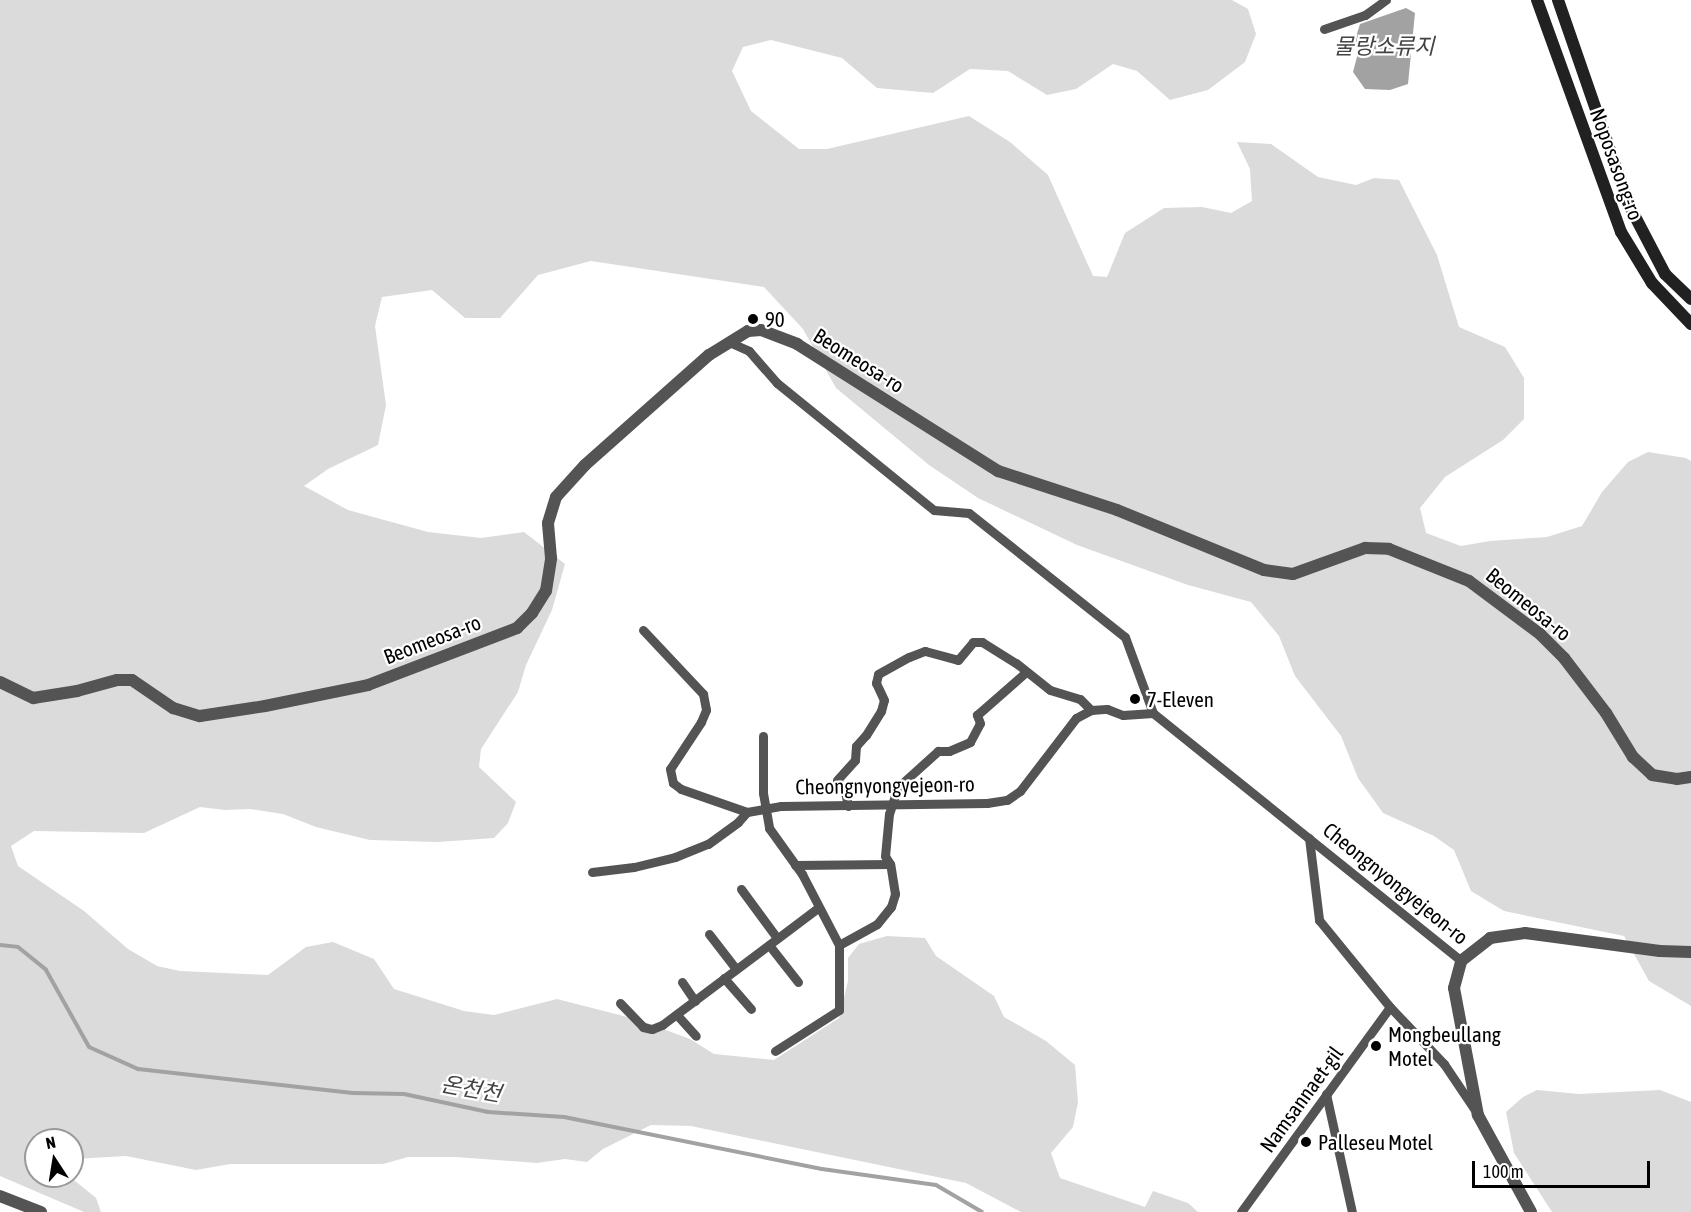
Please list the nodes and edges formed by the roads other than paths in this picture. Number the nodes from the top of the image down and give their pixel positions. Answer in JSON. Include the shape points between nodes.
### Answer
{"nodes":[{"id":1,"x":1386,"y":0,"type":"edge"},
{"id":2,"x":1537,"y":0,"type":"edge"},
{"id":3,"x":1558,"y":0,"type":"edge"},
{"id":4,"x":1324,"y":29,"type":"dead end"},
{"id":5,"x":1691,"y":299,"type":"edge"},
{"id":6,"x":1691,"y":324,"type":"edge"},
{"id":7,"x":729,"y":342,"type":"junction"},
{"id":8,"x":643,"y":630,"type":"dead end"},
{"id":9,"x":1026,"y":672,"type":"junction"},
{"id":10,"x":0,"y":682,"type":"edge"},
{"id":11,"x":1091,"y":710,"type":"junction"},
{"id":12,"x":1154,"y":713,"type":"junction"},
{"id":13,"x":763,"y":736,"type":"dead end"},
{"id":14,"x":1691,"y":777,"type":"edge"},
{"id":15,"x":892,"y":805,"type":"junction"},
{"id":16,"x":848,"y":806,"type":"junction"},
{"id":17,"x":765,"y":809,"type":"junction"},
{"id":18,"x":747,"y":812,"type":"junction"},
{"id":19,"x":1309,"y":838,"type":"junction"},
{"id":20,"x":890,"y":864,"type":"junction"},
{"id":21,"x":795,"y":865,"type":"junction"},
{"id":22,"x":592,"y":872,"type":"dead end"},
{"id":23,"x":741,"y":889,"type":"dead end"},
{"id":24,"x":818,"y":908,"type":"junction"},
{"id":25,"x":709,"y":934,"type":"dead end"},
{"id":26,"x":777,"y":938,"type":"junction"},
{"id":27,"x":769,"y":945,"type":"junction"},
{"id":28,"x":839,"y":945,"type":"junction"},
{"id":29,"x":1691,"y":952,"type":"edge"},
{"id":30,"x":1461,"y":960,"type":"junction"},
{"id":31,"x":736,"y":969,"type":"junction"},
{"id":32,"x":724,"y":978,"type":"junction"},
{"id":33,"x":682,"y":982,"type":"dead end"},
{"id":34,"x":798,"y":982,"type":"dead end"},
{"id":35,"x":695,"y":1001,"type":"junction"},
{"id":36,"x":620,"y":1003,"type":"dead end"},
{"id":37,"x":1390,"y":1007,"type":"junction"},
{"id":38,"x":751,"y":1009,"type":"dead end"},
{"id":39,"x":677,"y":1015,"type":"junction"},
{"id":40,"x":696,"y":1036,"type":"dead end"},
{"id":41,"x":775,"y":1051,"type":"dead end"},
{"id":42,"x":1326,"y":1094,"type":"junction"},
{"id":43,"x":1478,"y":1115,"type":"junction"},
{"id":44,"x":0,"y":1196,"type":"edge"},
{"id":45,"x":41,"y":1212,"type":"edge"},
{"id":46,"x":1241,"y":1212,"type":"edge"},
{"id":47,"x":1352,"y":1212,"type":"edge"},
{"id":48,"x":1531,"y":1212,"type":"edge"}],
"edges":[{"from":1,"to":4,"type":"street","via":[[1365,15]]},
{"from":2,"to":6,"type":"main road","name":"Noposasong-ro","via":[[1621,232],[1652,283]]},
{"from":3,"to":5,"type":"main road","name":"Noposasong-ro","via":[[1629,205],[1665,274]]},
{"from":7,"to":10,"type":"street","name":"Beomeosa-ro","via":[[616,437],[556,497],[548,523],[551,558],[546,591],[517,628],[368,685],[200,716],[173,708],[132,680],[33,698]]},
{"from":7,"to":12,"type":"street","via":[[749,351],[777,383],[934,510],[969,513],[1125,637]]},
{"from":7,"to":14,"type":"street","name":"Beomeosa-ro","via":[[748,331],[774,333],[998,471],[1117,510],[1264,570],[1293,574],[1365,548],[1389,549],[1469,581],[1540,634],[1564,658],[1606,713],[1633,757],[1653,775]]},
{"from":8,"to":18,"type":"street","via":[[704,694],[706,710],[701,722],[669,769],[673,783]]},
{"from":9,"to":11,"type":"street","via":[[1050,690],[1080,699]]},
{"from":9,"to":15,"type":"street","via":[[977,715],[980,723],[970,742],[949,751],[938,750],[898,787]]},
{"from":9,"to":16,"type":"street","via":[[982,642],[973,642],[958,660],[925,651],[878,674],[876,683],[884,700],[881,711],[856,746],[855,760],[837,780]]},
{"from":11,"to":12,"type":"street","via":[[1107,709],[1123,715]]},
{"from":11,"to":15,"type":"street","name":"Cheongnyongyejeon-ro","via":[[1076,718],[1020,791],[1007,800]]},
{"from":12,"to":19,"type":"street","name":"Cheongnyongyejeon-ro"},
{"from":13,"to":17,"type":"street"},
{"from":15,"to":16,"type":"street","name":"Cheongnyongyejeon-ro"},
{"from":15,"to":20,"type":"street","via":[[885,856]]},
{"from":16,"to":17,"type":"street","name":"Cheongnyongyejeon-ro"},
{"from":17,"to":18,"type":"street","name":"Cheongnyongyejeon-ro"},
{"from":17,"to":21,"type":"street","via":[[770,828]]},
{"from":18,"to":22,"type":"street","via":[[708,844],[634,867]]},
{"from":19,"to":30,"type":"street","name":"Cheongnyongyejeon-ro"},
{"from":19,"to":37,"type":"street","via":[[1319,920]]},
{"from":20,"to":21,"type":"street"},
{"from":20,"to":28,"type":"street","via":[[895,894],[891,907],[877,924]]},
{"from":21,"to":24,"type":"street"},
{"from":23,"to":26,"type":"street"},
{"from":24,"to":26,"type":"street"},
{"from":24,"to":28,"type":"street"},
{"from":25,"to":31,"type":"street"},
{"from":26,"to":27,"type":"street"},
{"from":27,"to":31,"type":"street"},
{"from":27,"to":34,"type":"street"},
{"from":28,"to":41,"type":"street","via":[[839,1010]]},
{"from":29,"to":30,"type":"street","via":[[1525,933],[1490,938]]},
{"from":30,"to":43,"type":"street","name":"Cheongnyongyejeon-ro","via":[[1454,988]]},
{"from":31,"to":32,"type":"street"},
{"from":32,"to":35,"type":"street"},
{"from":32,"to":38,"type":"street"},
{"from":33,"to":35,"type":"street"},
{"from":35,"to":39,"type":"street"},
{"from":36,"to":39,"type":"street","via":[[643,1027],[652,1029]]},
{"from":37,"to":42,"type":"street","name":"Namsannaet-gil"},
{"from":37,"to":43,"type":"street","via":[[1444,1064]]},
{"from":39,"to":40,"type":"street"},
{"from":42,"to":46,"type":"street","name":"Namsannaet-gil"},
{"from":42,"to":47,"type":"street"},
{"from":43,"to":48,"type":"street","name":"Cheongnyongyejeon-ro"},
{"from":44,"to":45,"type":"street"}]}
